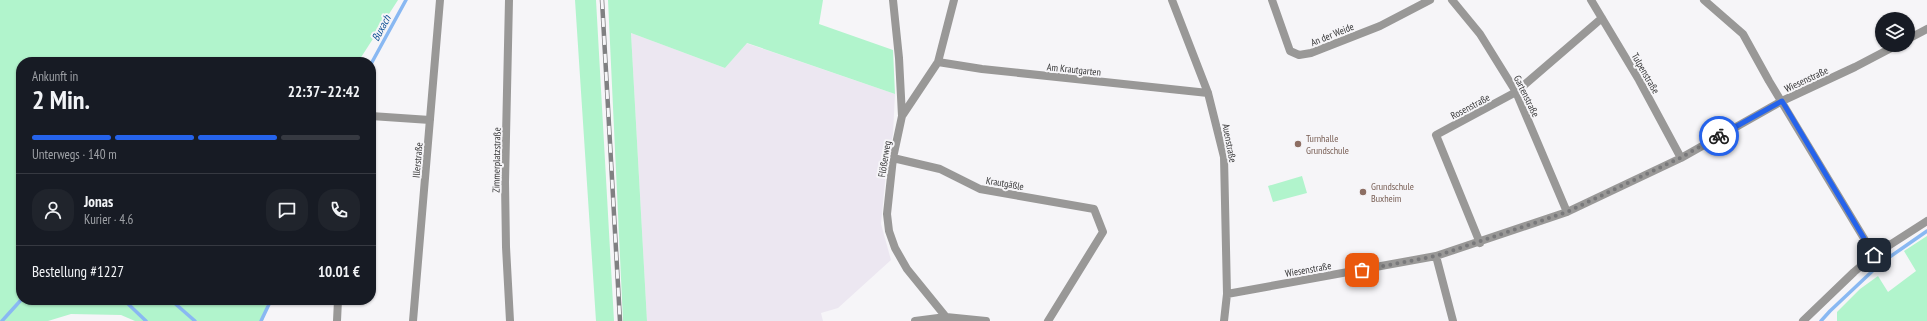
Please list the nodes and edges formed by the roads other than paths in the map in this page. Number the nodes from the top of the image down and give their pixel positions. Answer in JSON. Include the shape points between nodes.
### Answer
{"nodes":[{"id":1,"x":440,"y":0,"type":"edge"},
{"id":2,"x":509,"y":0,"type":"edge"},
{"id":3,"x":893,"y":0,"type":"edge"},
{"id":4,"x":954,"y":0,"type":"edge"},
{"id":5,"x":1172,"y":0,"type":"edge"},
{"id":6,"x":1272,"y":0,"type":"edge"},
{"id":7,"x":1430,"y":0,"type":"edge"},
{"id":8,"x":1452,"y":0,"type":"edge"},
{"id":9,"x":1591,"y":0,"type":"edge"},
{"id":10,"x":1704,"y":0,"type":"edge"},
{"id":11,"x":1602,"y":18,"type":"junction"},
{"id":12,"x":1927,"y":29,"type":"edge"},
{"id":13,"x":1915,"y":35,"type":"edge"},
{"id":14,"x":1884,"y":52,"type":"edge"},
{"id":15,"x":938,"y":62,"type":"junction"},
{"id":16,"x":1516,"y":92,"type":"junction"},
{"id":17,"x":1208,"y":93,"type":"junction"},
{"id":18,"x":1782,"y":101,"type":"junction"},
{"id":19,"x":376,"y":116,"type":"edge"},
{"id":20,"x":902,"y":116,"type":"junction"},
{"id":21,"x":430,"y":120,"type":"junction"},
{"id":22,"x":893,"y":158,"type":"junction"},
{"id":23,"x":1680,"y":158,"type":"junction"},
{"id":24,"x":1567,"y":212,"type":"junction"},
{"id":25,"x":1927,"y":220,"type":"edge"},
{"id":26,"x":1480,"y":243,"type":"junction"},
{"id":27,"x":1874,"y":255,"type":"junction"},
{"id":28,"x":1436,"y":256,"type":"junction"},
{"id":29,"x":1227,"y":294,"type":"junction"},
{"id":30,"x":338,"y":305,"type":"edge"},
{"id":31,"x":946,"y":317,"type":"junction"},
{"id":32,"x":919,"y":320,"type":"edge"},
{"id":33,"x":337,"y":321,"type":"edge"},
{"id":34,"x":413,"y":321,"type":"edge"},
{"id":35,"x":510,"y":321,"type":"edge"},
{"id":36,"x":986,"y":321,"type":"edge"},
{"id":37,"x":1048,"y":321,"type":"edge"},
{"id":38,"x":1224,"y":321,"type":"edge"},
{"id":39,"x":1453,"y":321,"type":"edge"},
{"id":40,"x":1803,"y":321,"type":"edge"}],
"edges":[{"from":1,"to":21,"type":"street","name":"Illerstraße"},
{"from":2,"to":35,"type":"street","name":"Zimmerplatzstraße","via":[[505,182]]},
{"from":3,"to":20,"type":"street"},
{"from":4,"to":15,"type":"street","name":"Flößerweg"},
{"from":5,"to":17,"type":"street","name":"Auenstraße"},
{"from":6,"to":7,"type":"street","name":"An der Weide","via":[[1290,51],[1299,55],[1311,53],[1380,26]]},
{"from":8,"to":16,"type":"street","name":"Gartenstraße","via":[[1480,34]]},
{"from":9,"to":11,"type":"street","name":"Tulpenstraße"},
{"from":10,"to":18,"type":"street","via":[[1743,34]]},
{"from":11,"to":16,"type":"street","name":"Rosenstraße"},
{"from":11,"to":23,"type":"street","name":"Tulpenstraße","via":[[1639,80]]},
{"from":12,"to":13,"type":"street"},
{"from":14,"to":18,"type":"street","name":"Wiesenstraße"},
{"from":15,"to":17,"type":"street","name":"Am Krautgarten"},
{"from":15,"to":20,"type":"street","name":"Flößerweg"},
{"from":16,"to":24,"type":"street","name":"Gartenstraße"},
{"from":16,"to":26,"type":"street","name":"Rosenstraße","via":[[1436,135]]},
{"from":17,"to":29,"type":"street","name":"Auenstraße","via":[[1224,157]]},
{"from":18,"to":23,"type":"street","name":"Wiesenstraße"},
{"from":18,"to":27,"type":"street"},
{"from":19,"to":21,"type":"street"},
{"from":20,"to":22,"type":"street","name":"Flößerweg"},
{"from":21,"to":34,"type":"street","name":"Illerstraße"},
{"from":22,"to":31,"type":"street","name":"Flößerweg","via":[[887,214],[889,231],[907,269]]},
{"from":22,"to":37,"type":"street","name":"Krautgäßle","via":[[940,169],[980,189],[1094,209],[1103,232]]},
{"from":23,"to":24,"type":"street","name":"Wiesenstraße"},
{"from":24,"to":26,"type":"street","name":"Wiesenstraße"},
{"from":25,"to":27,"type":"street"},
{"from":26,"to":28,"type":"street","name":"Wiesenstraße"},
{"from":27,"to":40,"type":"street"},
{"from":28,"to":29,"type":"street","name":"Wiesenstraße"},
{"from":28,"to":39,"type":"street"},
{"from":29,"to":38,"type":"street","name":"Auenstraße"},
{"from":30,"to":33,"type":"street"},
{"from":31,"to":32,"type":"street"},
{"from":31,"to":36,"type":"street"}]}
